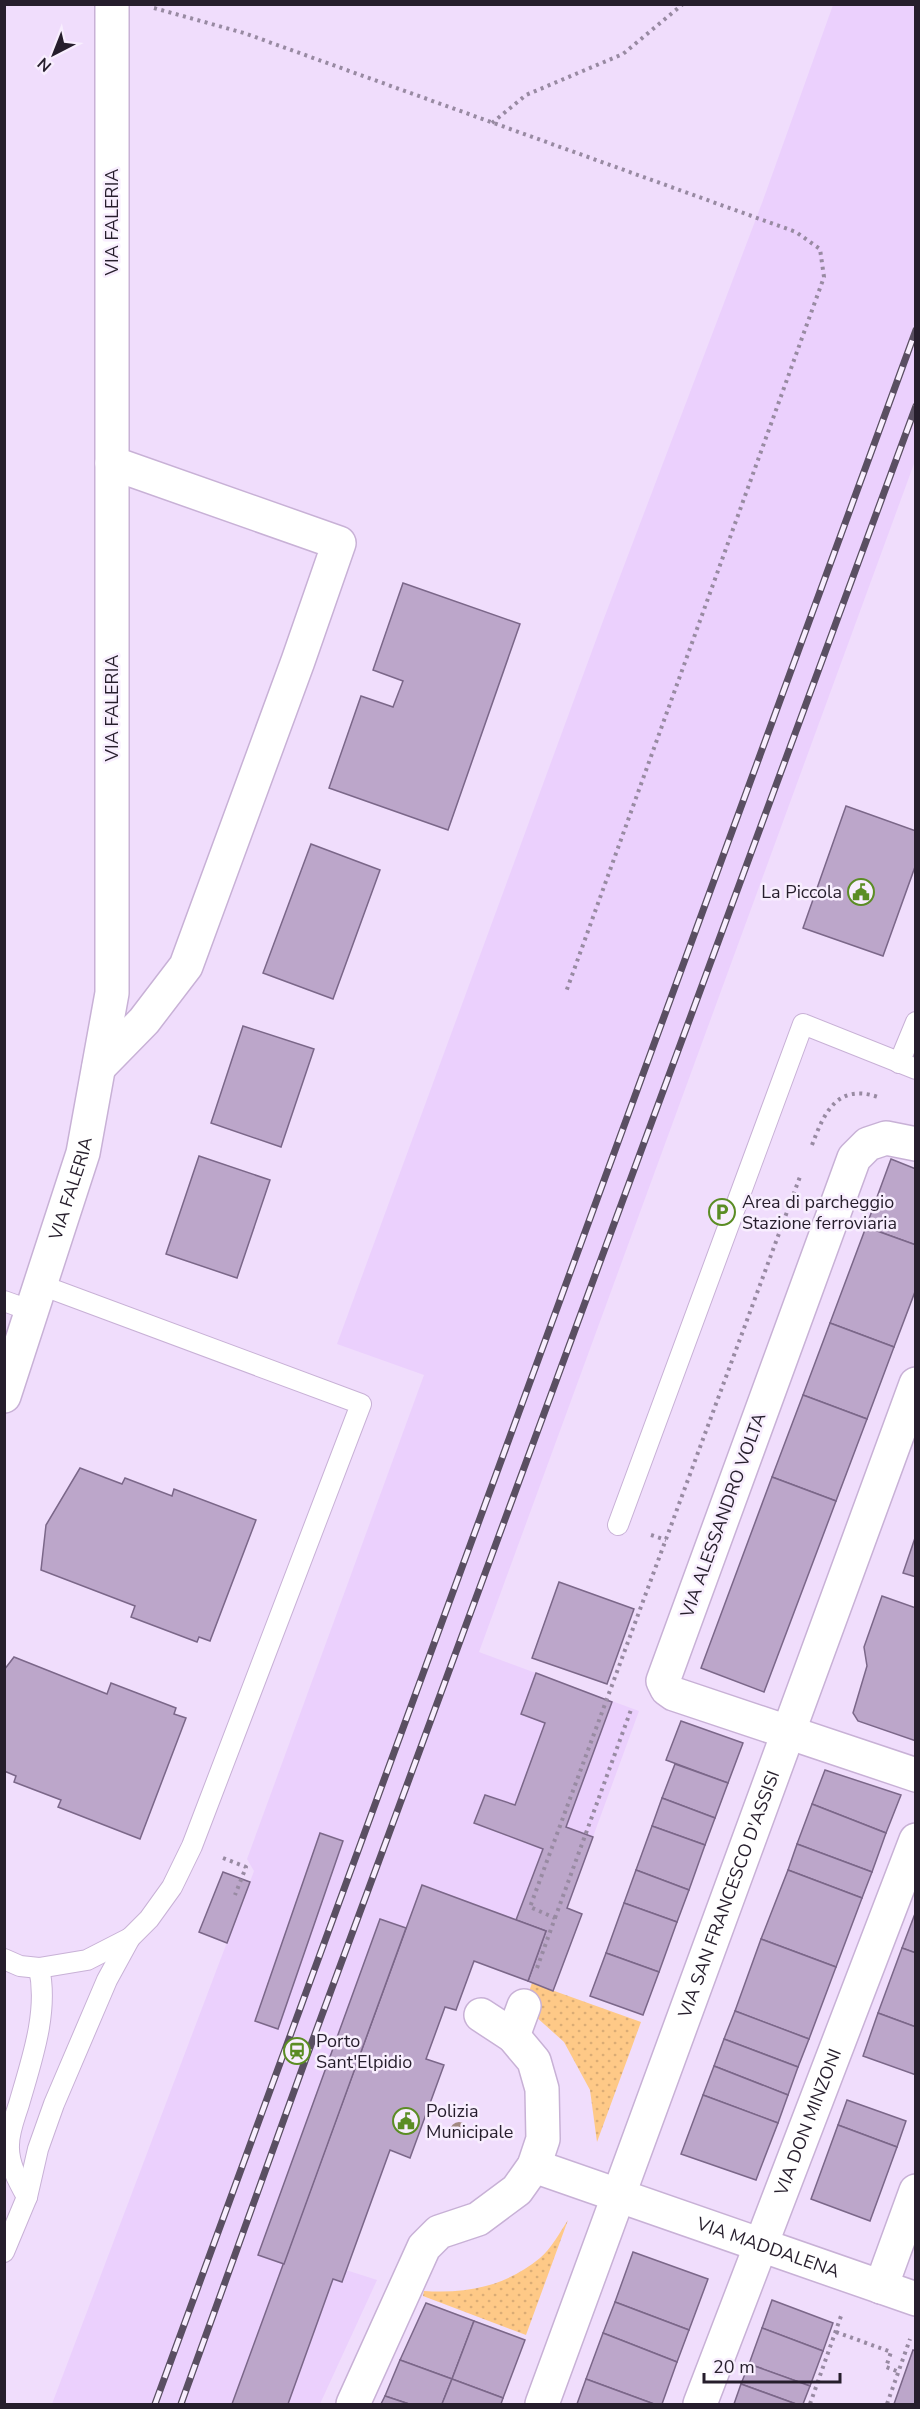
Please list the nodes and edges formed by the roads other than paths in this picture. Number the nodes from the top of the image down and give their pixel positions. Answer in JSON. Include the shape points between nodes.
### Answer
{"nodes":[{"id":1,"x":112,"y":4,"type":"edge"},
{"id":2,"x":112,"y":464,"type":"junction"},
{"id":3,"x":915,"y":1022,"type":"edge"},
{"id":4,"x":907,"y":1066,"type":"edge"},
{"id":5,"x":99,"y":1067,"type":"junction"},
{"id":6,"x":915,"y":1143,"type":"edge"},
{"id":7,"x":26,"y":1299,"type":"edge"},
{"id":8,"x":915,"y":1384,"type":"edge"},
{"id":9,"x":4,"y":1396,"type":"edge"},
{"id":10,"x":618,"y":1525,"type":"dead end"},
{"id":11,"x":788,"y":1733,"type":"junction"},
{"id":12,"x":915,"y":1775,"type":"edge"},
{"id":13,"x":915,"y":1840,"type":"edge"},
{"id":14,"x":130,"y":1938,"type":"junction"},
{"id":15,"x":4,"y":1959,"type":"edge"},
{"id":16,"x":39,"y":1968,"type":"junction"},
{"id":17,"x":524,"y":2006,"type":"dead end"},
{"id":18,"x":481,"y":2015,"type":"dead end"},
{"id":19,"x":513,"y":2036,"type":"junction"},
{"id":20,"x":534,"y":2166,"type":"junction"},
{"id":21,"x":915,"y":2191,"type":"edge"},
{"id":22,"x":619,"y":2196,"type":"junction"},
{"id":23,"x":27,"y":2197,"type":"junction"},
{"id":24,"x":759,"y":2244,"type":"junction"},
{"id":25,"x":4,"y":2252,"type":"edge"},
{"id":26,"x":881,"y":2287,"type":"junction"},
{"id":27,"x":915,"y":2299,"type":"edge"},
{"id":28,"x":353,"y":2404,"type":"edge"},
{"id":29,"x":542,"y":2404,"type":"edge"},
{"id":30,"x":700,"y":2404,"type":"edge"}],
"edges":[{"from":1,"to":2,"type":"street","name":"VIA FALERIA"},
{"from":2,"to":5,"type":"street","name":"VIA FALERIA","via":[[112,993]]},
{"from":2,"to":5,"type":"street","via":[[339,543],[186,966],[144,1021]]},
{"from":3,"to":4,"type":"lane"},
{"from":4,"to":10,"type":"lane","via":[[803,1024]]},
{"from":5,"to":7,"type":"street","name":"VIA FALERIA","via":[[83,1153]]},
{"from":6,"to":11,"type":"street","name":"VIA ALESSANDRO VOLTA","via":[[886,1138],[868,1144],[854,1158],[664,1674],[663,1682],[674,1694]]},
{"from":7,"to":9,"type":"street","name":"VIA FALERIA"},
{"from":7,"to":14,"type":"lane","via":[[361,1404],[192,1846],[172,1887]]},
{"from":8,"to":11,"type":"street","name":"VIA SAN FRANCESCO D'ASSISI"},
{"from":11,"to":12,"type":"street"},
{"from":11,"to":22,"type":"street","name":"VIA SAN FRANCESCO D'ASSISI"},
{"from":13,"to":24,"type":"street","name":"VIA DON MINZONI"},
{"from":14,"to":16,"type":"lane","via":[[87,1960]]},
{"from":14,"to":23,"type":"lane","via":[[103,1989],[58,2094],[38,2149]]},
{"from":15,"to":16,"type":"lane"},
{"from":16,"to":23,"type":"lane","via":[[43,1984],[40,2011],[9,2147],[15,2177]]},
{"from":17,"to":19,"type":"street"},
{"from":18,"to":19,"type":"street"},
{"from":19,"to":20,"type":"street","via":[[534,2061],[542,2089],[543,2139]]},
{"from":20,"to":22,"type":"street","name":"VIA MADDALENA"},
{"from":20,"to":28,"type":"street","via":[[517,2190],[478,2219],[439,2232],[424,2247]]},
{"from":21,"to":26,"type":"street"},
{"from":22,"to":24,"type":"street","name":"VIA MADDALENA"},
{"from":22,"to":29,"type":"street","name":"VIA SAN FRANCESCO D'ASSISI"},
{"from":23,"to":25,"type":"lane"},
{"from":24,"to":26,"type":"street","name":"VIA MADDALENA"},
{"from":24,"to":30,"type":"street","name":"VIA DON MINZONI"},
{"from":26,"to":27,"type":"street","name":"VIA MADDALENA"}]}
